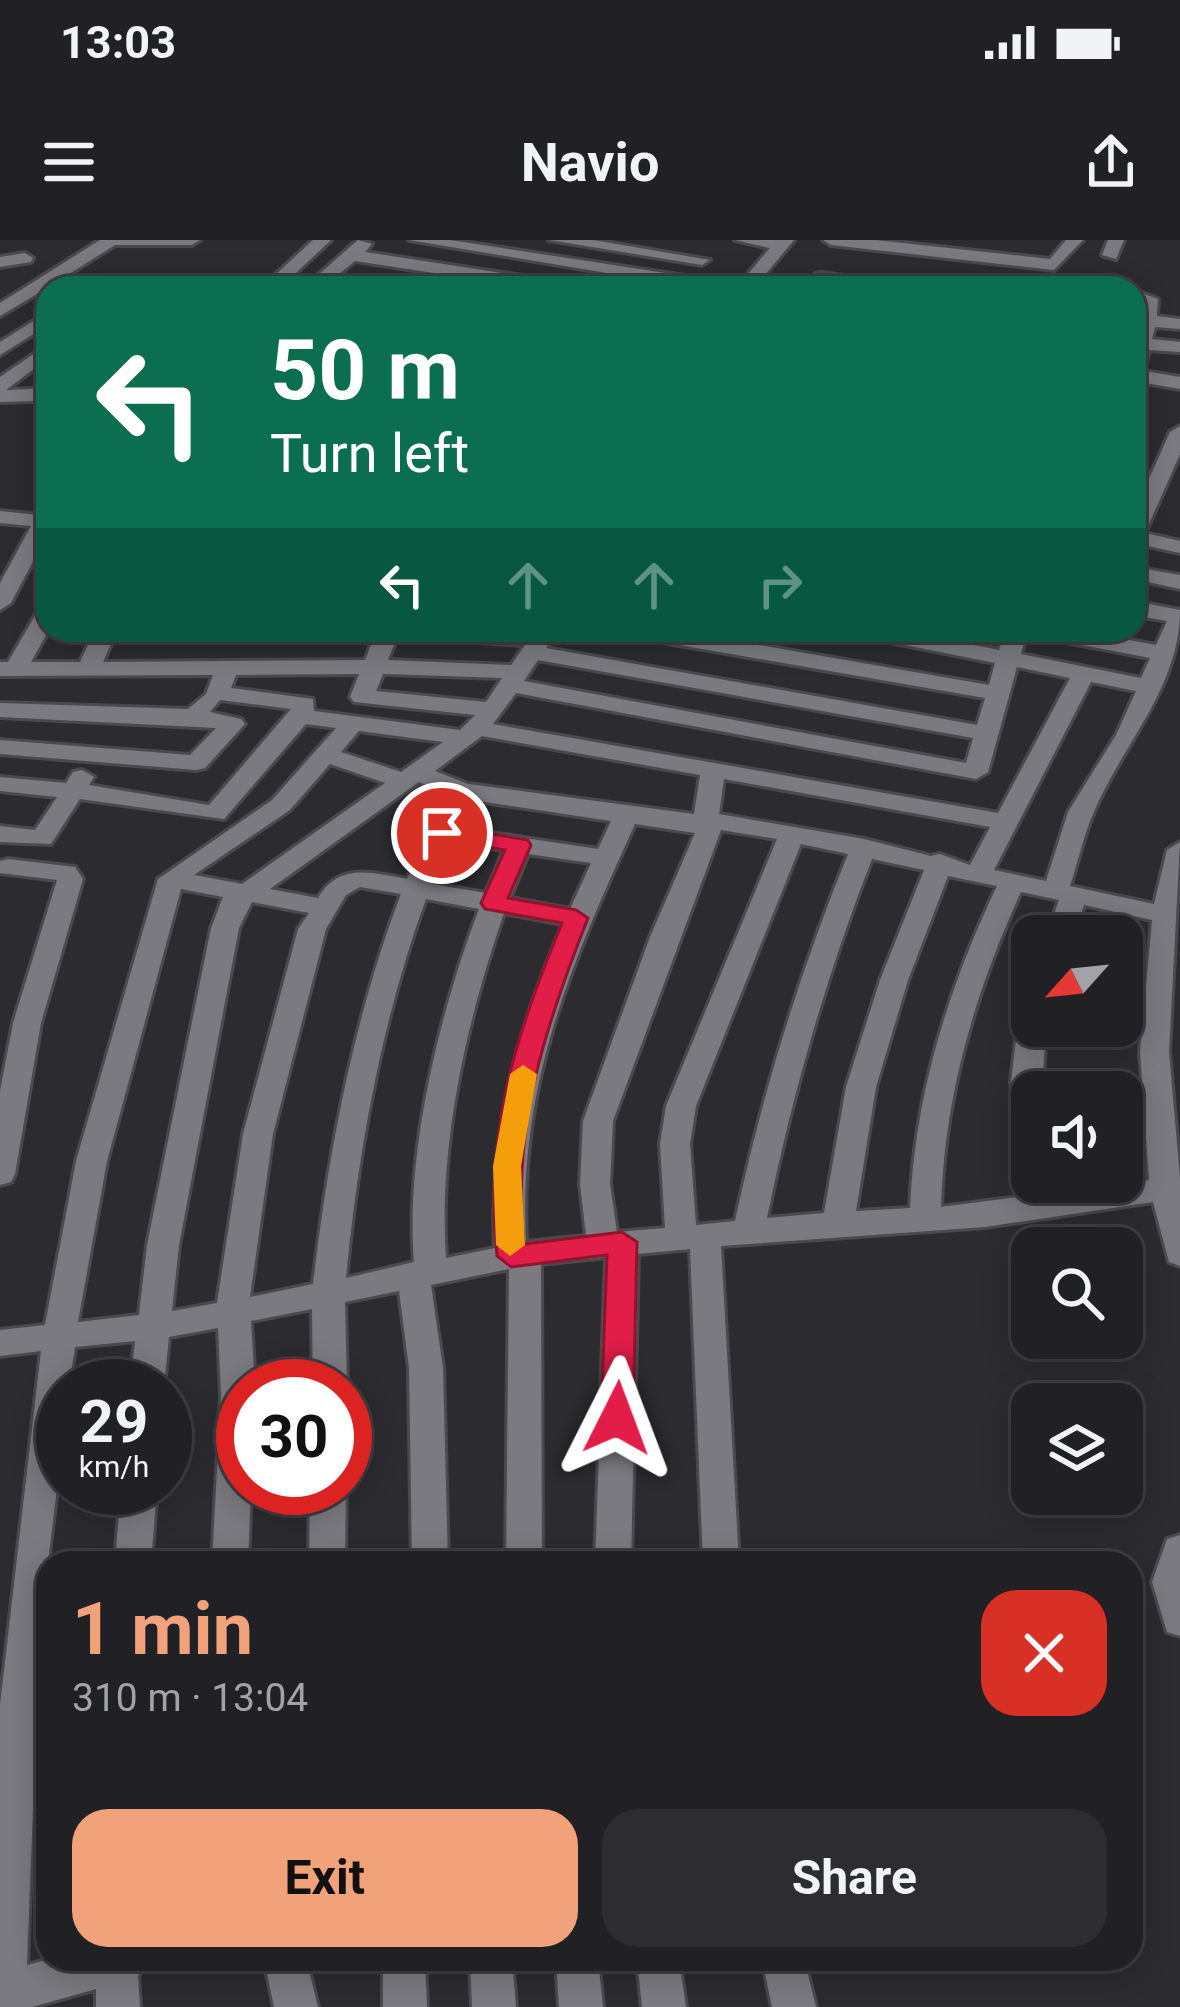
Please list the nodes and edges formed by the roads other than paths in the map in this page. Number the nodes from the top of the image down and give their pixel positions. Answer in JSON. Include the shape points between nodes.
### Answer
{"nodes":[{"id":1,"x":112,"y":240,"type":"edge"},
{"id":2,"x":192,"y":240,"type":"edge"},
{"id":3,"x":323,"y":240,"type":"edge"},
{"id":4,"x":369,"y":240,"type":"edge"},
{"id":5,"x":417,"y":240,"type":"edge"},
{"id":6,"x":557,"y":240,"type":"edge"},
{"id":7,"x":719,"y":240,"type":"edge"},
{"id":8,"x":743,"y":240,"type":"edge"},
{"id":9,"x":990,"y":240,"type":"edge"},
{"id":10,"x":1031,"y":240,"type":"edge"},
{"id":11,"x":1075,"y":240,"type":"edge"},
{"id":12,"x":839,"y":241,"type":"edge"},
{"id":13,"x":784,"y":242,"type":"edge"},
{"id":14,"x":0,"y":243,"type":"edge"},
{"id":15,"x":893,"y":244,"type":"edge"},
{"id":16,"x":937,"y":246,"type":"edge"},
{"id":17,"x":24,"y":249,"type":"edge"},
{"id":18,"x":351,"y":255,"type":"junction"},
{"id":19,"x":979,"y":257,"type":"junction"},
{"id":20,"x":702,"y":260,"type":"junction"},
{"id":21,"x":1018,"y":261,"type":"junction"},
{"id":22,"x":0,"y":262,"type":"edge"},
{"id":23,"x":51,"y":276,"type":"edge"},
{"id":24,"x":283,"y":276,"type":"edge"},
{"id":25,"x":326,"y":276,"type":"edge"},
{"id":26,"x":489,"y":276,"type":"edge"},
{"id":27,"x":629,"y":276,"type":"edge"},
{"id":28,"x":689,"y":276,"type":"edge"},
{"id":29,"x":755,"y":276,"type":"edge"},
{"id":30,"x":820,"y":276,"type":"edge"},
{"id":31,"x":36,"y":286,"type":"edge"},
{"id":32,"x":0,"y":311,"type":"edge"},
{"id":33,"x":1146,"y":321,"type":"edge"},
{"id":34,"x":1180,"y":324,"type":"edge"},
{"id":35,"x":36,"y":325,"type":"edge"},
{"id":36,"x":1146,"y":345,"type":"edge"},
{"id":37,"x":1180,"y":347,"type":"edge"},
{"id":38,"x":0,"y":350,"type":"edge"},
{"id":39,"x":36,"y":358,"type":"edge"},
{"id":40,"x":1146,"y":376,"type":"edge"},
{"id":41,"x":1180,"y":383,"type":"edge"},
{"id":42,"x":0,"y":386,"type":"edge"},
{"id":43,"x":36,"y":395,"type":"edge"},
{"id":44,"x":0,"y":396,"type":"edge"},
{"id":45,"x":1180,"y":432,"type":"edge"},
{"id":46,"x":1146,"y":509,"type":"edge"},
{"id":47,"x":0,"y":517,"type":"edge"},
{"id":48,"x":36,"y":520,"type":"edge"},
{"id":49,"x":36,"y":539,"type":"edge"},
{"id":50,"x":1146,"y":539,"type":"edge"},
{"id":51,"x":1180,"y":547,"type":"edge"},
{"id":52,"x":1146,"y":575,"type":"edge"},
{"id":53,"x":1180,"y":582,"type":"edge"},
{"id":54,"x":0,"y":603,"type":"edge"},
{"id":55,"x":1146,"y":610,"type":"edge"},
{"id":56,"x":1180,"y":617,"type":"edge"},
{"id":57,"x":36,"y":629,"type":"edge"},
{"id":58,"x":101,"y":642,"type":"edge"},
{"id":59,"x":386,"y":642,"type":"edge"},
{"id":60,"x":455,"y":642,"type":"edge"},
{"id":61,"x":702,"y":642,"type":"edge"},
{"id":62,"x":928,"y":642,"type":"edge"},
{"id":63,"x":1012,"y":642,"type":"edge"},
{"id":64,"x":1102,"y":642,"type":"edge"},
{"id":65,"x":1165,"y":654,"type":"junction"},
{"id":66,"x":529,"y":656,"type":"edge"},
{"id":67,"x":1006,"y":657,"type":"junction"},
{"id":68,"x":227,"y":668,"type":"junction"},
{"id":69,"x":374,"y":668,"type":"junction"},
{"id":70,"x":8,"y":669,"type":"edge"},
{"id":71,"x":88,"y":670,"type":"junction"},
{"id":72,"x":1084,"y":673,"type":"junction"},
{"id":73,"x":1150,"y":687,"type":"junction"},
{"id":74,"x":218,"y":693,"type":"junction"},
{"id":75,"x":1000,"y":694,"type":"junction"},
{"id":76,"x":0,"y":710,"type":"edge"},
{"id":77,"x":115,"y":713,"type":"junction"},
{"id":78,"x":194,"y":716,"type":"junction"},
{"id":79,"x":300,"y":716,"type":"junction"},
{"id":80,"x":351,"y":725,"type":"junction"},
{"id":81,"x":479,"y":725,"type":"junction"},
{"id":82,"x":989,"y":734,"type":"junction"},
{"id":83,"x":0,"y":747,"type":"edge"},
{"id":84,"x":94,"y":753,"type":"junction"},
{"id":85,"x":326,"y":755,"type":"junction"},
{"id":86,"x":714,"y":769,"type":"junction"},
{"id":87,"x":976,"y":772,"type":"junction"},
{"id":88,"x":411,"y":778,"type":"junction"},
{"id":89,"x":1027,"y":783,"type":"junction"},
{"id":90,"x":0,"y":784,"type":"edge"},
{"id":91,"x":74,"y":790,"type":"junction"},
{"id":92,"x":463,"y":791,"type":"junction"},
{"id":93,"x":215,"y":814,"type":"junction"},
{"id":94,"x":626,"y":816,"type":"junction"},
{"id":95,"x":710,"y":820,"type":"junction"},
{"id":96,"x":250,"y":823,"type":"junction"},
{"id":97,"x":1004,"y":823,"type":"junction"},
{"id":98,"x":442,"y":833,"type":"junction"},
{"id":99,"x":0,"y":834,"type":"edge"},
{"id":100,"x":792,"y":834,"type":"junction"},
{"id":101,"x":42,"y":839,"type":"junction"},
{"id":102,"x":519,"y":845,"type":"junction"},
{"id":103,"x":864,"y":847,"type":"junction"},
{"id":104,"x":1180,"y":850,"type":"edge"},
{"id":105,"x":606,"y":859,"type":"junction"},
{"id":106,"x":940,"y":862,"type":"junction"},
{"id":107,"x":980,"y":871,"type":"junction"},
{"id":108,"x":4,"y":872,"type":"edge"},
{"id":109,"x":171,"y":879,"type":"junction"},
{"id":110,"x":1015,"y":879,"type":"junction"},
{"id":111,"x":414,"y":889,"type":"junction"},
{"id":112,"x":1065,"y":891,"type":"junction"},
{"id":113,"x":240,"y":895,"type":"junction"},
{"id":114,"x":493,"y":903,"type":"junction"},
{"id":115,"x":323,"y":907,"type":"junction"},
{"id":116,"x":1163,"y":914,"type":"junction"},
{"id":117,"x":1062,"y":915,"type":"edge"},
{"id":118,"x":576,"y":918,"type":"junction"},
{"id":119,"x":0,"y":1174,"type":"edge"},
{"id":120,"x":1163,"y":1189,"type":"junction"},
{"id":121,"x":1143,"y":1190,"type":"edge"},
{"id":122,"x":1016,"y":1203,"type":"edge"},
{"id":123,"x":925,"y":1222,"type":"junction"},
{"id":124,"x":838,"y":1224,"type":"junction"},
{"id":125,"x":749,"y":1232,"type":"junction"},
{"id":126,"x":693,"y":1236,"type":"junction"},
{"id":127,"x":612,"y":1243,"type":"junction"},
{"id":128,"x":1180,"y":1254,"type":"edge"},
{"id":129,"x":518,"y":1255,"type":"junction"},
{"id":130,"x":422,"y":1272,"type":"junction"},
{"id":131,"x":328,"y":1292,"type":"junction"},
{"id":132,"x":234,"y":1312,"type":"junction"},
{"id":133,"x":152,"y":1326,"type":"junction"},
{"id":134,"x":61,"y":1336,"type":"junction"},
{"id":135,"x":0,"y":1343,"type":"edge"},
{"id":136,"x":149,"y":1359,"type":"edge"},
{"id":137,"x":329,"y":1359,"type":"edge"},
{"id":138,"x":137,"y":1515,"type":"edge"},
{"id":139,"x":328,"y":1515,"type":"edge"},
{"id":140,"x":1180,"y":1550,"type":"edge"},
{"id":141,"x":42,"y":1551,"type":"edge"},
{"id":142,"x":134,"y":1551,"type":"edge"},
{"id":143,"x":231,"y":1551,"type":"edge"},
{"id":144,"x":327,"y":1551,"type":"edge"},
{"id":145,"x":430,"y":1551,"type":"edge"},
{"id":146,"x":524,"y":1551,"type":"edge"},
{"id":147,"x":613,"y":1551,"type":"edge"},
{"id":148,"x":720,"y":1551,"type":"edge"},
{"id":149,"x":36,"y":1614,"type":"edge"},
{"id":150,"x":1180,"y":1620,"type":"edge"},
{"id":151,"x":20,"y":1792,"type":"edge"},
{"id":152,"x":88,"y":1971,"type":"edge"},
{"id":153,"x":120,"y":1971,"type":"edge"},
{"id":154,"x":404,"y":1971,"type":"edge"},
{"id":155,"x":492,"y":1971,"type":"edge"},
{"id":156,"x":578,"y":1971,"type":"edge"},
{"id":157,"x":660,"y":1971,"type":"edge"},
{"id":158,"x":786,"y":1971,"type":"edge"},
{"id":159,"x":5,"y":2000,"type":"edge"},
{"id":160,"x":118,"y":2007,"type":"edge"},
{"id":161,"x":405,"y":2007,"type":"edge"},
{"id":162,"x":494,"y":2007,"type":"edge"},
{"id":163,"x":581,"y":2007,"type":"edge"},
{"id":164,"x":664,"y":2007,"type":"edge"},
{"id":165,"x":794,"y":2007,"type":"edge"}],
"edges":[{"from":1,"to":2,"type":"street"},
{"from":1,"to":23,"type":"street"},
{"from":3,"to":24,"type":"street"},
{"from":4,"to":18,"type":"street"},
{"from":5,"to":27,"type":"street"},
{"from":6,"to":20,"type":"street"},
{"from":7,"to":20,"type":"street"},
{"from":8,"to":13,"type":"street"},
{"from":9,"to":19,"type":"street"},
{"from":10,"to":21,"type":"street"},
{"from":11,"to":21,"type":"street","via":[[1059,264]]},
{"from":12,"to":15,"type":"street"},
{"from":12,"to":30,"type":"street"},
{"from":13,"to":29,"type":"street"},
{"from":14,"to":17,"type":"street"},
{"from":15,"to":16,"type":"street"},
{"from":16,"to":19,"type":"street"},
{"from":17,"to":22,"type":"street"},
{"from":18,"to":25,"type":"street"},
{"from":18,"to":26,"type":"street"},
{"from":19,"to":21,"type":"street"},
{"from":20,"to":28,"type":"street"},
{"from":31,"to":32,"type":"street"},
{"from":33,"to":34,"type":"street"},
{"from":35,"to":38,"type":"street"},
{"from":36,"to":37,"type":"street"},
{"from":39,"to":42,"type":"street"},
{"from":40,"to":41,"type":"street"},
{"from":43,"to":44,"type":"street"},
{"from":45,"to":46,"type":"street"},
{"from":47,"to":48,"type":"street"},
{"from":49,"to":54,"type":"street"},
{"from":50,"to":51,"type":"street"},
{"from":52,"to":53,"type":"street"},
{"from":55,"to":56,"type":"street"},
{"from":56,"to":65,"type":"street"},
{"from":57,"to":70,"type":"street"},
{"from":58,"to":71,"type":"street"},
{"from":59,"to":69,"type":"street"},
{"from":60,"to":66,"type":"street"},
{"from":61,"to":75,"type":"street"},
{"from":62,"to":67,"type":"street"},
{"from":63,"to":67,"type":"street"},
{"from":64,"to":65,"type":"street"},
{"from":65,"to":73,"type":"street"},
{"from":66,"to":69,"type":"street"},
{"from":66,"to":81,"type":"street"},
{"from":66,"to":82,"type":"street"},
{"from":66,"to":87,"type":"street"},
{"from":67,"to":72,"type":"street"},
{"from":67,"to":75,"type":"street"},
{"from":68,"to":69,"type":"street"},
{"from":68,"to":71,"type":"street"},
{"from":68,"to":74,"type":"street"},
{"from":69,"to":81,"type":"street","via":[[364,698]]},
{"from":70,"to":71,"type":"street"},
{"from":72,"to":73,"type":"street"},
{"from":72,"to":89,"type":"street"},
{"from":73,"to":112,"type":"street","via":[[1082,812]]},
{"from":74,"to":78,"type":"street"},
{"from":74,"to":79,"type":"street","via":[[305,704]]},
{"from":75,"to":82,"type":"street"},
{"from":76,"to":77,"type":"street"},
{"from":77,"to":78,"type":"street"},
{"from":77,"to":84,"type":"street"},
{"from":78,"to":84,"type":"street","via":[[233,724],[196,763]]},
{"from":79,"to":80,"type":"street"},
{"from":79,"to":93,"type":"street"},
{"from":80,"to":81,"type":"street"},
{"from":80,"to":85,"type":"street"},
{"from":81,"to":86,"type":"street"},
{"from":81,"to":88,"type":"street"},
{"from":82,"to":87,"type":"street"},
{"from":83,"to":84,"type":"street"},
{"from":84,"to":91,"type":"street"},
{"from":85,"to":88,"type":"street"},
{"from":85,"to":96,"type":"street","via":[[281,805]]},
{"from":86,"to":95,"type":"street"},
{"from":86,"to":97,"type":"street"},
{"from":87,"to":89,"type":"street"},
{"from":88,"to":92,"type":"street"},
{"from":88,"to":113,"type":"street"},
{"from":89,"to":97,"type":"street"},
{"from":90,"to":91,"type":"street"},
{"from":91,"to":93,"type":"street"},
{"from":91,"to":101,"type":"street"},
{"from":92,"to":94,"type":"street"},
{"from":92,"to":98,"type":"street"},
{"from":93,"to":96,"type":"street"},
{"from":94,"to":95,"type":"street"},
{"from":94,"to":105,"type":"street"},
{"from":95,"to":100,"type":"street"},
{"from":95,"to":127,"type":"street","via":[[598,1121],[595,1184]]},
{"from":96,"to":109,"type":"street"},
{"from":97,"to":107,"type":"street"},
{"from":98,"to":102,"type":"street"},
{"from":98,"to":111,"type":"street"},
{"from":99,"to":101,"type":"street"},
{"from":100,"to":103,"type":"street"},
{"from":100,"to":126,"type":"street","via":[[681,1106],[675,1144]]},
{"from":101,"to":108,"type":"street"},
{"from":102,"to":105,"type":"street"},
{"from":102,"to":114,"type":"street"},
{"from":103,"to":106,"type":"street"},
{"from":103,"to":125,"type":"street","via":[[773,1114]]},
{"from":104,"to":116,"type":"street"},
{"from":105,"to":118,"type":"street"},
{"from":106,"to":107,"type":"street"},
{"from":106,"to":124,"type":"street","via":[[861,1087]]},
{"from":107,"to":110,"type":"street"},
{"from":108,"to":119,"type":"street","via":[[70,879],[27,1023]]},
{"from":109,"to":113,"type":"street"},
{"from":109,"to":134,"type":"street","via":[[82,1203]]},
{"from":110,"to":112,"type":"street"},
{"from":110,"to":123,"type":"street","via":[[950,1032],[928,1133]]},
{"from":111,"to":114,"type":"street"},
{"from":111,"to":115,"type":"street","via":[[351,878]]},
{"from":111,"to":131,"type":"street","via":[[389,961],[337,1208]]},
{"from":112,"to":116,"type":"street"},
{"from":112,"to":117,"type":"street"},
{"from":113,"to":115,"type":"street"},
{"from":113,"to":133,"type":"street","via":[[225,928]]},
{"from":114,"to":118,"type":"street"},
{"from":114,"to":130,"type":"street","via":[[452,1041]]},
{"from":115,"to":132,"type":"street","via":[[267,1093]]},
{"from":116,"to":120,"type":"street","via":[[1157,1060]]},
{"from":118,"to":129,"type":"street","via":[[533,1026],[511,1122],[506,1210]]},
{"from":120,"to":121,"type":"street"},
{"from":120,"to":128,"type":"street"},
{"from":122,"to":123,"type":"street"},
{"from":123,"to":124,"type":"street"},
{"from":124,"to":125,"type":"street"},
{"from":125,"to":126,"type":"street"},
{"from":126,"to":127,"type":"street"},
{"from":126,"to":148,"type":"street"},
{"from":127,"to":129,"type":"street"},
{"from":127,"to":147,"type":"street"},
{"from":129,"to":130,"type":"street"},
{"from":129,"to":146,"type":"street","via":[[528,1316]]},
{"from":130,"to":131,"type":"street"},
{"from":130,"to":145,"type":"street"},
{"from":131,"to":132,"type":"street"},
{"from":131,"to":137,"type":"street"},
{"from":132,"to":133,"type":"street"},
{"from":132,"to":143,"type":"street"},
{"from":133,"to":134,"type":"street"},
{"from":133,"to":136,"type":"street"},
{"from":134,"to":135,"type":"street"},
{"from":134,"to":141,"type":"street"},
{"from":138,"to":142,"type":"street"},
{"from":139,"to":144,"type":"street"},
{"from":140,"to":150,"type":"street","via":[[1170,1582]]},
{"from":149,"to":151,"type":"street"},
{"from":151,"to":159,"type":"street"},
{"from":152,"to":159,"type":"street"},
{"from":153,"to":160,"type":"street"},
{"from":154,"to":161,"type":"street"},
{"from":155,"to":162,"type":"street"},
{"from":156,"to":163,"type":"street"},
{"from":157,"to":164,"type":"street"},
{"from":158,"to":165,"type":"street"}]}
